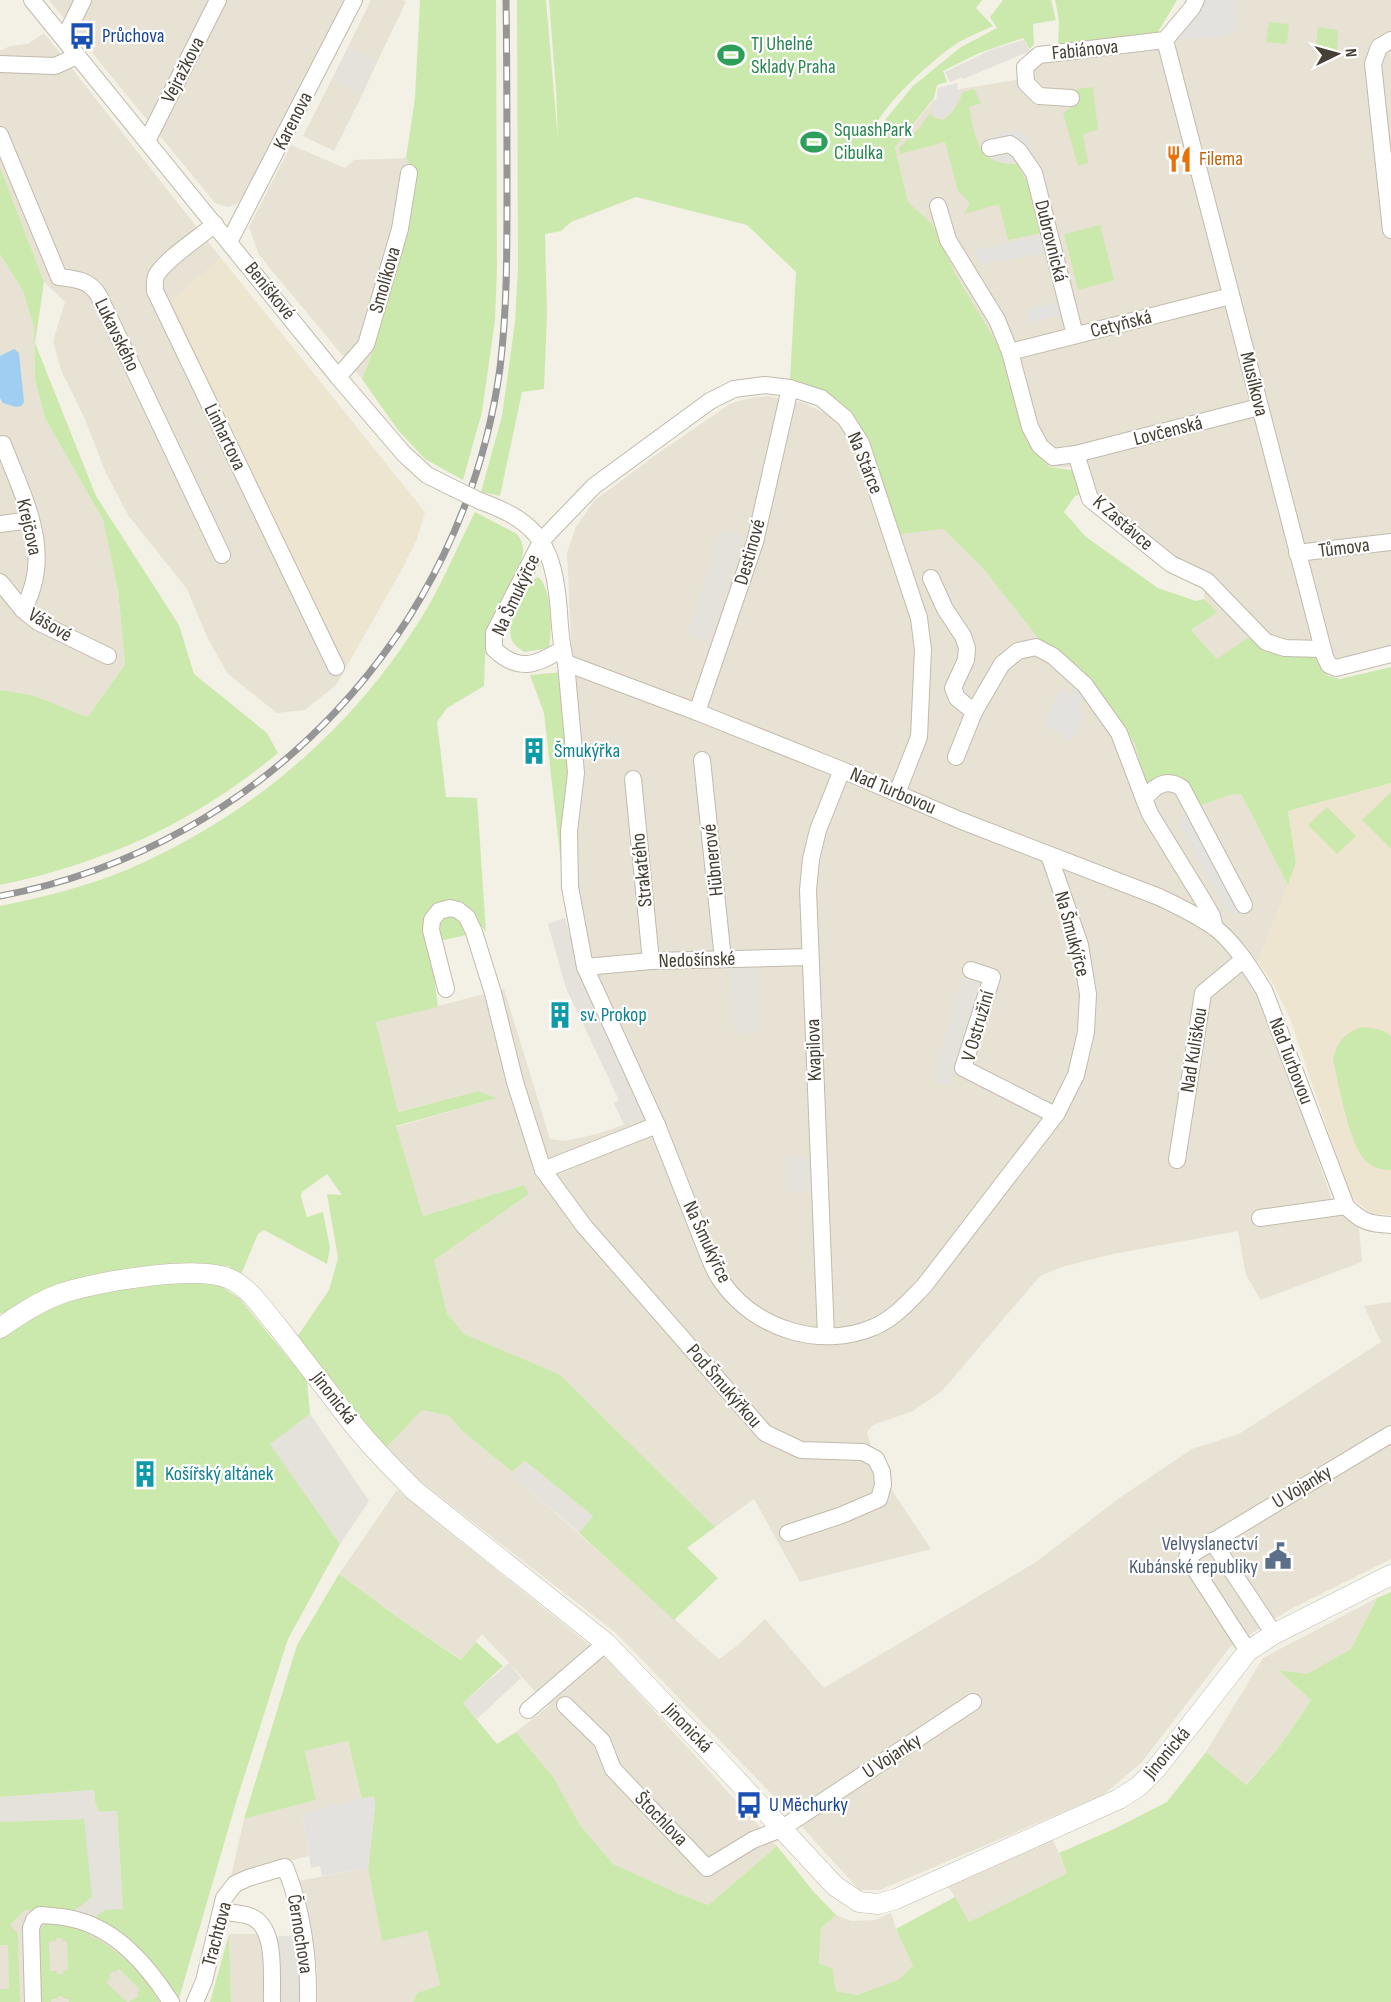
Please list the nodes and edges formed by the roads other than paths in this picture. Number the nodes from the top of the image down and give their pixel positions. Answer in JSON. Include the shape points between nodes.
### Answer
{"nodes":[{"id":1,"x":32,"y":0,"type":"edge"},
{"id":2,"x":83,"y":0,"type":"edge"},
{"id":3,"x":218,"y":0,"type":"edge"},
{"id":4,"x":354,"y":0,"type":"edge"},
{"id":5,"x":1196,"y":0,"type":"edge"},
{"id":6,"x":64,"y":39,"type":"junction"},
{"id":7,"x":1166,"y":40,"type":"junction"},
{"id":8,"x":1391,"y":40,"type":"edge"},
{"id":9,"x":77,"y":56,"type":"junction"},
{"id":10,"x":0,"y":64,"type":"edge"},
{"id":11,"x":1071,"y":98,"type":"dead end"},
{"id":12,"x":0,"y":135,"type":"edge"},
{"id":13,"x":147,"y":141,"type":"junction"},
{"id":14,"x":990,"y":148,"type":"dead end"},
{"id":15,"x":409,"y":173,"type":"dead end"},
{"id":16,"x":938,"y":206,"type":"dead end"},
{"id":17,"x":215,"y":224,"type":"junction"},
{"id":18,"x":1391,"y":230,"type":"edge"},
{"id":19,"x":230,"y":242,"type":"junction"},
{"id":20,"x":1232,"y":296,"type":"junction"},
{"id":21,"x":1075,"y":335,"type":"junction"},
{"id":22,"x":1010,"y":352,"type":"junction"},
{"id":23,"x":338,"y":377,"type":"junction"},
{"id":24,"x":790,"y":388,"type":"junction"},
{"id":25,"x":1259,"y":407,"type":"junction"},
{"id":26,"x":3,"y":444,"type":"dead end"},
{"id":27,"x":1076,"y":454,"type":"junction"},
{"id":28,"x":31,"y":520,"type":"junction"},
{"id":29,"x":0,"y":524,"type":"edge"},
{"id":30,"x":542,"y":540,"type":"junction"},
{"id":31,"x":1391,"y":542,"type":"edge"},
{"id":32,"x":1297,"y":553,"type":"junction"},
{"id":33,"x":222,"y":555,"type":"dead end"},
{"id":34,"x":931,"y":578,"type":"dead end"},
{"id":35,"x":0,"y":582,"type":"edge"},
{"id":36,"x":23,"y":610,"type":"junction"},
{"id":37,"x":1322,"y":649,"type":"junction"},
{"id":38,"x":1391,"y":654,"type":"edge"},
{"id":39,"x":108,"y":656,"type":"dead end"},
{"id":40,"x":564,"y":656,"type":"junction"},
{"id":41,"x":336,"y":667,"type":"dead end"},
{"id":42,"x":697,"y":712,"type":"junction"},
{"id":43,"x":974,"y":712,"type":"junction"},
{"id":44,"x":956,"y":757,"type":"dead end"},
{"id":45,"x":702,"y":760,"type":"dead end"},
{"id":46,"x":842,"y":770,"type":"junction"},
{"id":47,"x":633,"y":779,"type":"dead end"},
{"id":48,"x":897,"y":793,"type":"junction"},
{"id":49,"x":1143,"y":799,"type":"junction"},
{"id":50,"x":1050,"y":855,"type":"junction"},
{"id":51,"x":1244,"y":905,"type":"dead end"},
{"id":52,"x":1215,"y":928,"type":"junction"},
{"id":53,"x":810,"y":957,"type":"junction"},
{"id":54,"x":723,"y":959,"type":"junction"},
{"id":55,"x":1245,"y":959,"type":"junction"},
{"id":56,"x":651,"y":961,"type":"junction"},
{"id":57,"x":585,"y":967,"type":"junction"},
{"id":58,"x":971,"y":970,"type":"dead end"},
{"id":59,"x":446,"y":989,"type":"dead end"},
{"id":60,"x":1055,"y":1115,"type":"junction"},
{"id":61,"x":657,"y":1125,"type":"junction"},
{"id":62,"x":1177,"y":1160,"type":"dead end"},
{"id":63,"x":543,"y":1170,"type":"junction"},
{"id":64,"x":1346,"y":1206,"type":"junction"},
{"id":65,"x":1260,"y":1218,"type":"dead end"},
{"id":66,"x":1391,"y":1225,"type":"edge"},
{"id":67,"x":0,"y":1328,"type":"edge"},
{"id":68,"x":826,"y":1336,"type":"junction"},
{"id":69,"x":1391,"y":1434,"type":"edge"},
{"id":70,"x":788,"y":1533,"type":"dead end"},
{"id":71,"x":1212,"y":1541,"type":"junction"},
{"id":72,"x":1391,"y":1575,"type":"edge"},
{"id":73,"x":1274,"y":1634,"type":"junction"},
{"id":74,"x":606,"y":1643,"type":"junction"},
{"id":75,"x":1248,"y":1651,"type":"junction"},
{"id":76,"x":973,"y":1702,"type":"dead end"},
{"id":77,"x":565,"y":1705,"type":"dead end"},
{"id":78,"x":528,"y":1710,"type":"dead end"},
{"id":79,"x":781,"y":1829,"type":"junction"},
{"id":80,"x":285,"y":1867,"type":"joint"},
{"id":81,"x":221,"y":1911,"type":"junction"},
{"id":82,"x":33,"y":2002,"type":"edge"},
{"id":83,"x":171,"y":2002,"type":"edge"},
{"id":84,"x":195,"y":2002,"type":"edge"},
{"id":85,"x":272,"y":2002,"type":"edge"},
{"id":86,"x":308,"y":2002,"type":"edge"}],
"edges":[{"from":1,"to":6,"type":"street","name":"Beníškové"},
{"from":2,"to":6,"type":"street"},
{"from":3,"to":13,"type":"street","name":"Vejražkova"},
{"from":4,"to":19,"type":"street","name":"Karenova"},
{"from":5,"to":7,"type":"street"},
{"from":6,"to":9,"type":"street","name":"Beníškové"},
{"from":7,"to":11,"type":"street","name":"Fabiánova","via":[[1039,55],[1025,67],[1026,83],[1039,96]]},
{"from":7,"to":20,"type":"street","name":"Musílkova"},
{"from":8,"to":18,"type":"street","via":[[1379,47],[1373,64]]},
{"from":9,"to":10,"type":"street","via":[[56,66]]},
{"from":9,"to":13,"type":"street","name":"Beníškové"},
{"from":12,"to":33,"type":"street","name":"Lukavského","via":[[59,277],[84,281],[95,289]]},
{"from":13,"to":17,"type":"street","name":"Beníškové"},
{"from":14,"to":21,"type":"street","name":"Dubrovnická","via":[[1010,144],[1034,173]]},
{"from":15,"to":23,"type":"street","name":"Smolíkova","via":[[400,229],[366,345]]},
{"from":16,"to":22,"type":"street","via":[[948,240],[997,320]]},
{"from":17,"to":19,"type":"street","name":"Beníškové"},
{"from":17,"to":41,"type":"street","name":"Linhartova","via":[[160,271],[155,291]]},
{"from":19,"to":23,"type":"street","name":"Beníškové"},
{"from":20,"to":21,"type":"street","name":"Cetyňská"},
{"from":20,"to":25,"type":"street","name":"Musílkova"},
{"from":21,"to":22,"type":"street","name":"Cetyňská"},
{"from":22,"to":27,"type":"street","via":[[1030,427],[1040,446],[1053,457]]},
{"from":23,"to":30,"type":"street","name":"Beníškové","bridge":true,"via":[[427,475],[508,512]]},
{"from":24,"to":30,"type":"street","name":"Na Stárce","via":[[765,385],[734,389],[710,401],[594,486]]},
{"from":24,"to":42,"type":"street","name":"Destinové","via":[[755,542]]},
{"from":24,"to":48,"type":"street","name":"Na Stárce","via":[[822,398],[845,418],[861,443],[918,618],[923,650],[919,737]]},
{"from":25,"to":27,"type":"street","name":"Lovčenská"},
{"from":25,"to":32,"type":"street","name":"Musílkova"},
{"from":26,"to":28,"type":"street","name":"Krejčova"},
{"from":27,"to":37,"type":"street","name":"K Zastávce","via":[[1090,499],[1171,564],[1207,581],[1266,642],[1285,648]]},
{"from":28,"to":29,"type":"street"},
{"from":28,"to":36,"type":"street","name":"Krejčova","via":[[38,563],[32,594]]},
{"from":30,"to":40,"type":"street","name":"Na Šmukýřce","via":[[555,577]]},
{"from":30,"to":40,"type":"street","name":"Na Šmukýřce","via":[[494,633],[494,649],[520,664],[537,664]]},
{"from":31,"to":32,"type":"street","name":"Tůmova"},
{"from":32,"to":37,"type":"street","name":"Musílkova"},
{"from":34,"to":43,"type":"street","via":[[968,648],[953,688],[957,698]]},
{"from":35,"to":36,"type":"street","name":"Vášové"},
{"from":36,"to":39,"type":"street","name":"Vášové","via":[[50,629]]},
{"from":37,"to":38,"type":"street","via":[[1329,665],[1336,668]]},
{"from":40,"to":42,"type":"street","name":"Nad Turbovou"},
{"from":40,"to":57,"type":"street","name":"Na Šmukýřce","via":[[576,773],[569,831],[570,887]]},
{"from":42,"to":46,"type":"street","name":"Nad Turbovou"},
{"from":43,"to":44,"type":"street"},
{"from":43,"to":49,"type":"street","name":"Nad Turbovou","via":[[1002,664],[1017,651],[1036,648],[1053,656],[1085,685],[1119,733]]},
{"from":45,"to":54,"type":"street","name":"Hübnerové"},
{"from":46,"to":48,"type":"street","name":"Nad Turbovou"},
{"from":46,"to":53,"type":"street","name":"Kvapilova","via":[[811,859]]},
{"from":47,"to":56,"type":"street","name":"Strakatého"},
{"from":48,"to":50,"type":"street","name":"Nad Turbovou"},
{"from":49,"to":51,"type":"street","via":[[1164,783],[1182,788]]},
{"from":49,"to":52,"type":"street","name":"Nad Turbovou","via":[[1212,916]]},
{"from":50,"to":52,"type":"street","name":"Nad Turbovou","via":[[1159,897]]},
{"from":50,"to":60,"type":"street","name":"Na Šmukýřce","via":[[1080,945],[1088,994],[1086,1032],[1076,1075]]},
{"from":52,"to":55,"type":"street","name":"Nad Turbovou"},
{"from":53,"to":54,"type":"street","name":"Nedošínské"},
{"from":53,"to":68,"type":"street","name":"Kvapilova"},
{"from":54,"to":56,"type":"street","name":"Nedošínské"},
{"from":55,"to":62,"type":"street","name":"Nad Kuliškou","via":[[1203,993]]},
{"from":55,"to":64,"type":"street","name":"Nad Turbovou","via":[[1279,1024]]},
{"from":56,"to":57,"type":"street","name":"Nedošínské"},
{"from":57,"to":61,"type":"street","name":"Na Šmukýřce"},
{"from":58,"to":60,"type":"street","name":"V Ostružiní","via":[[992,977],[963,1068]]},
{"from":59,"to":63,"type":"street","name":"Pod Šmukýřkou","via":[[431,930],[432,920],[450,908],[467,917],[474,932]]},
{"from":60,"to":68,"type":"street","name":"Na Šmukýřce","via":[[924,1286],[901,1309],[875,1327]]},
{"from":61,"to":63,"type":"street"},
{"from":61,"to":68,"type":"street","name":"Na Šmukýřce","via":[[721,1282],[740,1303],[778,1328],[801,1335]]},
{"from":63,"to":70,"type":"street","name":"Pod Šmukýřkou","via":[[584,1226],[765,1433],[801,1450],[863,1452],[876,1459],[883,1479],[879,1498]]},
{"from":64,"to":65,"type":"street"},
{"from":64,"to":66,"type":"street","via":[[1358,1218]]},
{"from":67,"to":74,"type":"street","name":"Jinonická","via":[[48,1299],[89,1286],[189,1274],[231,1279],[254,1298],[356,1427],[415,1491]]},
{"from":69,"to":71,"type":"street","name":"U Vojanky"},
{"from":71,"to":73,"type":"street"},
{"from":71,"to":75,"type":"street","name":"U Vojanky","via":[[1187,1557]]},
{"from":72,"to":73,"type":"street","name":"Jinonická"},
{"from":73,"to":75,"type":"street","name":"Jinonická"},
{"from":74,"to":78,"type":"street"},
{"from":74,"to":79,"type":"street","name":"Jinonická"},
{"from":75,"to":79,"type":"street","name":"Jinonická","via":[[1139,1786],[1091,1813],[896,1899],[878,1904],[859,1902],[842,1892]]},
{"from":76,"to":79,"type":"street","name":"U Vojanky"},
{"from":77,"to":79,"type":"street","name":"Štochlova","via":[[602,1741],[614,1769],[707,1868],[753,1840]]},
{"from":80,"to":81,"type":"street","name":"Trachtova","via":[[235,1884],[224,1898]]},
{"from":80,"to":86,"type":"street","name":"Černochova","via":[[309,1968]]},
{"from":81,"to":84,"type":"street","name":"Trachtova"},
{"from":81,"to":85,"type":"street","name":"Černochova","via":[[250,1916],[261,1923],[269,1938]]},
{"from":82,"to":83,"type":"street","via":[[31,1928],[40,1915],[75,1919],[112,1937],[155,1978]]}]}
